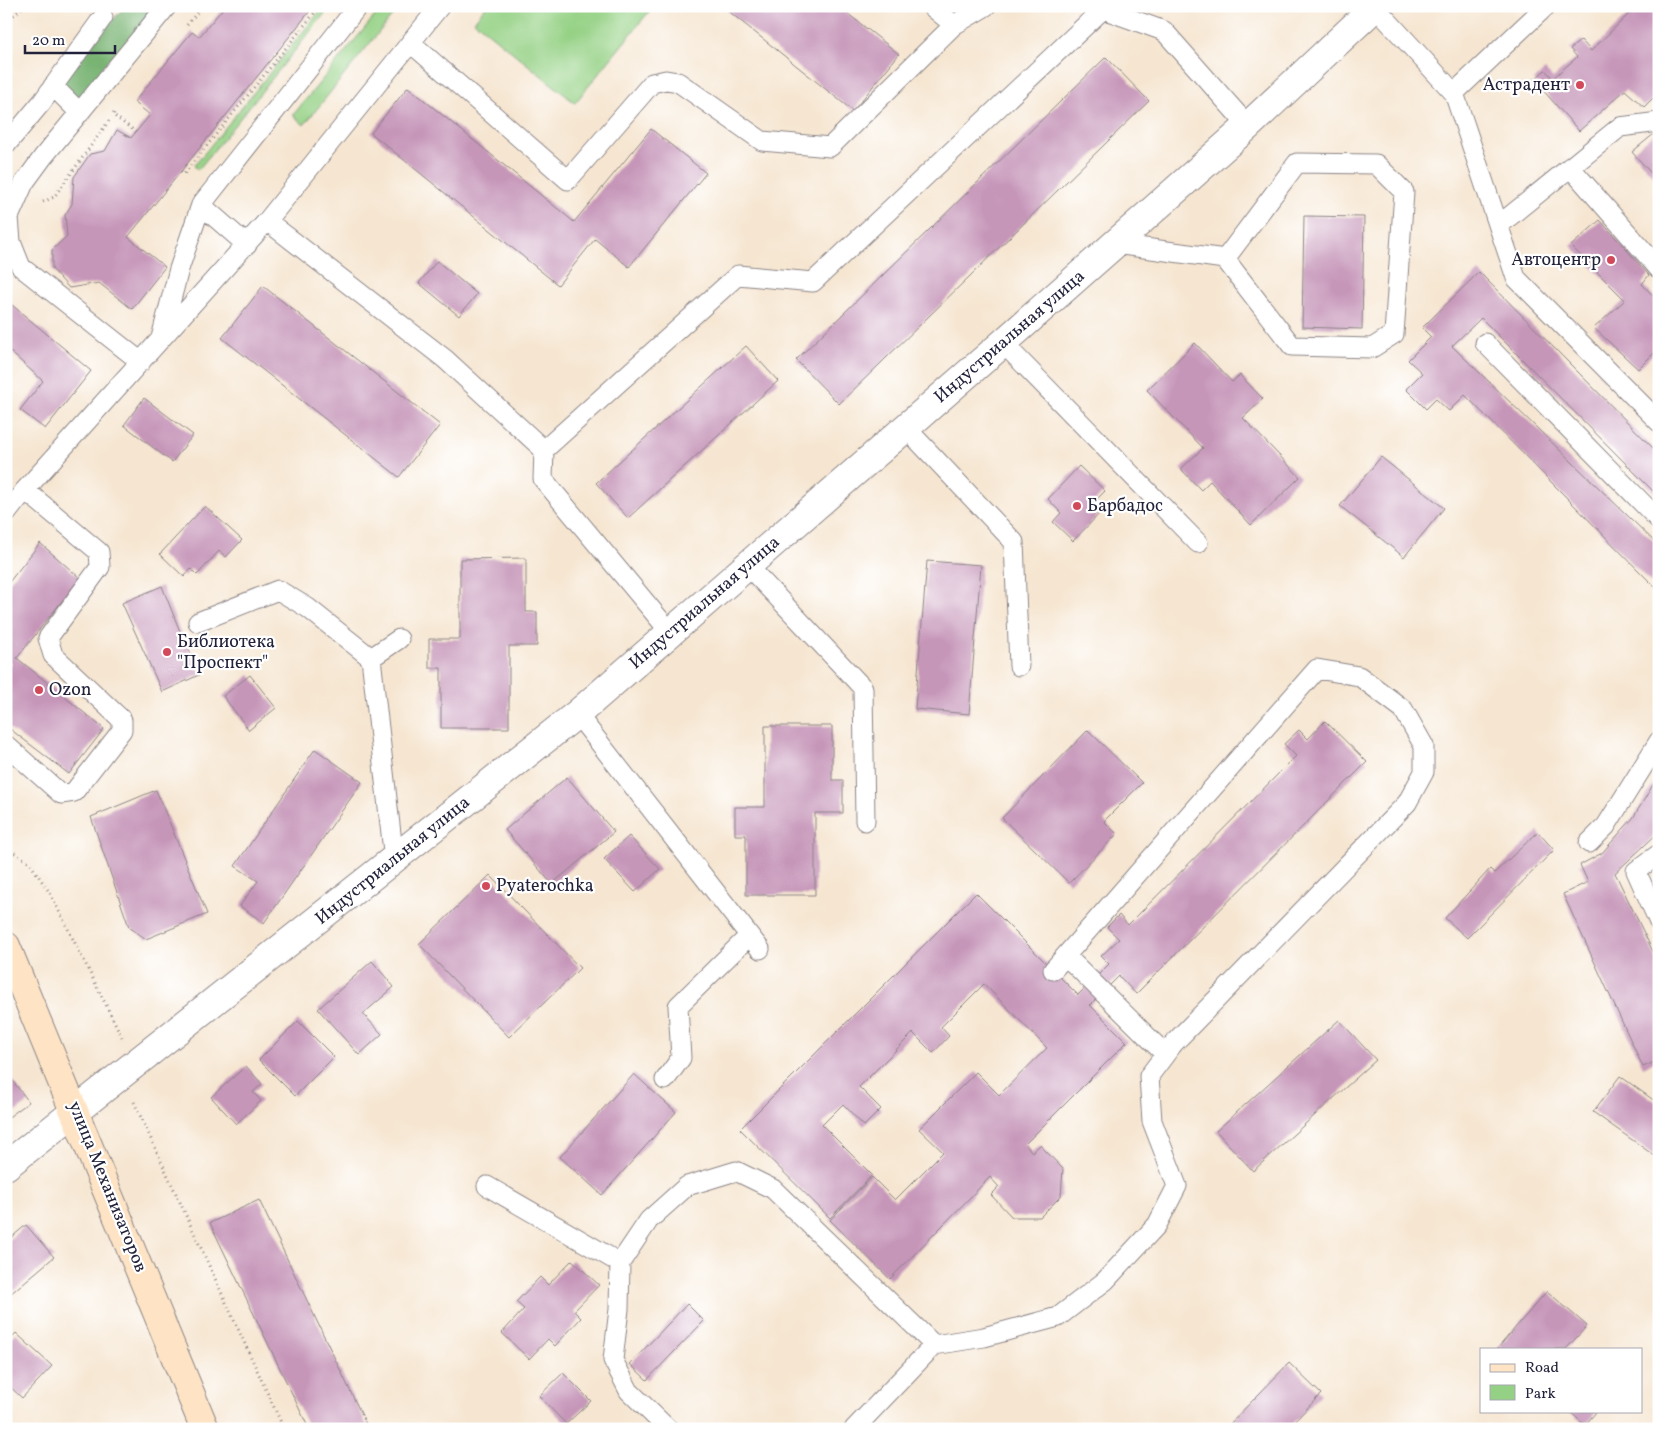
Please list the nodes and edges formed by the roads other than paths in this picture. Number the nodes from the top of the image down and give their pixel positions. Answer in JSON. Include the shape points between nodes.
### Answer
{"nodes":[{"id":1,"x":167,"y":6,"type":"edge"},
{"id":2,"x":358,"y":6,"type":"edge"},
{"id":3,"x":440,"y":6,"type":"edge"},
{"id":4,"x":931,"y":6,"type":"edge"},
{"id":5,"x":986,"y":6,"type":"edge"},
{"id":6,"x":1546,"y":6,"type":"edge"},
{"id":7,"x":1376,"y":7,"type":"edge"},
{"id":8,"x":1102,"y":8,"type":"edge"},
{"id":9,"x":103,"y":17,"type":"dead end"},
{"id":10,"x":954,"y":25,"type":"junction"},
{"id":11,"x":411,"y":42,"type":"junction"},
{"id":12,"x":53,"y":86,"type":"junction"},
{"id":13,"x":1454,"y":93,"type":"junction"},
{"id":14,"x":80,"y":113,"type":"junction"},
{"id":15,"x":1659,"y":122,"type":"edge"},
{"id":16,"x":1248,"y":126,"type":"junction"},
{"id":17,"x":6,"y":145,"type":"edge"},
{"id":18,"x":1570,"y":168,"type":"junction"},
{"id":19,"x":201,"y":205,"type":"junction"},
{"id":20,"x":267,"y":221,"type":"junction"},
{"id":21,"x":1499,"y":225,"type":"junction"},
{"id":22,"x":1115,"y":244,"type":"junction"},
{"id":23,"x":247,"y":245,"type":"junction"},
{"id":24,"x":1225,"y":259,"type":"junction"},
{"id":25,"x":1659,"y":269,"type":"edge"},
{"id":26,"x":160,"y":342,"type":"junction"},
{"id":27,"x":1004,"y":343,"type":"junction"},
{"id":28,"x":1486,"y":343,"type":"dead end"},
{"id":29,"x":141,"y":362,"type":"junction"},
{"id":30,"x":1659,"y":422,"type":"edge"},
{"id":31,"x":906,"y":428,"type":"junction"},
{"id":32,"x":544,"y":450,"type":"junction"},
{"id":33,"x":25,"y":490,"type":"junction"},
{"id":34,"x":6,"y":514,"type":"edge"},
{"id":35,"x":1659,"y":520,"type":"edge"},
{"id":36,"x":1198,"y":543,"type":"dead end"},
{"id":37,"x":748,"y":566,"type":"junction"},
{"id":38,"x":198,"y":622,"type":"dead end"},
{"id":39,"x":671,"y":633,"type":"junction"},
{"id":40,"x":399,"y":640,"type":"dead end"},
{"id":41,"x":370,"y":658,"type":"junction"},
{"id":42,"x":1019,"y":666,"type":"dead end"},
{"id":43,"x":577,"y":714,"type":"junction"},
{"id":44,"x":1659,"y":741,"type":"edge"},
{"id":45,"x":6,"y":745,"type":"edge"},
{"id":46,"x":865,"y":821,"type":"dead end"},
{"id":47,"x":1590,"y":844,"type":"dead end"},
{"id":48,"x":1659,"y":854,"type":"edge"},
{"id":49,"x":394,"y":860,"type":"junction"},
{"id":50,"x":1659,"y":922,"type":"edge"},
{"id":51,"x":6,"y":946,"type":"edge"},
{"id":52,"x":1066,"y":956,"type":"junction"},
{"id":53,"x":1054,"y":970,"type":"dead end"},
{"id":54,"x":1166,"y":1054,"type":"junction"},
{"id":55,"x":665,"y":1080,"type":"dead end"},
{"id":56,"x":77,"y":1112,"type":"junction"},
{"id":57,"x":6,"y":1166,"type":"edge"},
{"id":58,"x":487,"y":1186,"type":"dead end"},
{"id":59,"x":620,"y":1263,"type":"junction"},
{"id":60,"x":934,"y":1345,"type":"junction"},
{"id":61,"x":205,"y":1429,"type":"edge"},
{"id":62,"x":668,"y":1429,"type":"edge"},
{"id":63,"x":854,"y":1429,"type":"edge"}],
"edges":[{"from":1,"to":14,"type":"lane"},
{"from":2,"to":19,"type":"lane"},
{"from":3,"to":11,"type":"lane"},
{"from":4,"to":10,"type":"lane"},
{"from":5,"to":10,"type":"lane"},
{"from":6,"to":13,"type":"lane"},
{"from":7,"to":13,"type":"lane"},
{"from":7,"to":16,"type":"street","name":"Индустриальная улица"},
{"from":8,"to":16,"type":"lane","via":[[1164,32]]},
{"from":8,"to":32,"type":"lane","via":[[813,282],[738,275]]},
{"from":9,"to":12,"type":"lane"},
{"from":10,"to":11,"type":"lane","via":[[830,147],[762,141],[678,82],[666,80],[652,83],[568,180]]},
{"from":11,"to":20,"type":"lane"},
{"from":12,"to":14,"type":"lane"},
{"from":12,"to":17,"type":"lane"},
{"from":13,"to":21,"type":"lane"},
{"from":14,"to":29,"type":"lane","via":[[24,183],[9,217],[11,242],[21,267]]},
{"from":15,"to":18,"type":"lane","via":[[1620,127]]},
{"from":16,"to":22,"type":"street","name":"Индустриальная улица"},
{"from":18,"to":21,"type":"lane"},
{"from":18,"to":25,"type":"lane"},
{"from":19,"to":23,"type":"lane"},
{"from":19,"to":26,"type":"lane","via":[[179,269]]},
{"from":20,"to":23,"type":"lane"},
{"from":20,"to":32,"type":"lane","via":[[445,359]]},
{"from":21,"to":30,"type":"lane","via":[[1516,278]]},
{"from":22,"to":24,"type":"lane"},
{"from":22,"to":27,"type":"street","name":"Индустриальная улица"},
{"from":23,"to":26,"type":"lane"},
{"from":24,"to":24,"type":"lane","via":[[1292,346],[1372,348],[1394,334],[1404,192],[1376,164],[1297,163]]},
{"from":26,"to":29,"type":"lane"},
{"from":27,"to":31,"type":"street","name":"Индустриальная улица"},
{"from":27,"to":36,"type":"lane"},
{"from":28,"to":35,"type":"lane"},
{"from":29,"to":33,"type":"lane"},
{"from":31,"to":37,"type":"street","name":"Индустриальная улица"},
{"from":31,"to":42,"type":"lane","via":[[1014,542]]},
{"from":32,"to":39,"type":"lane","via":[[543,479]]},
{"from":33,"to":34,"type":"lane"},
{"from":33,"to":45,"type":"lane","via":[[99,552],[100,568],[48,638],[53,655],[122,720],[122,730],[74,792],[61,794]]},
{"from":37,"to":39,"type":"street","name":"Индустриальная улица"},
{"from":37,"to":46,"type":"lane","via":[[863,688]]},
{"from":38,"to":41,"type":"lane","via":[[278,590],[308,608]]},
{"from":39,"to":43,"type":"street","name":"Индустриальная улица"},
{"from":40,"to":41,"type":"lane"},
{"from":41,"to":49,"type":"lane"},
{"from":43,"to":49,"type":"street","name":"Индустриальная улица"},
{"from":43,"to":55,"type":"lane","via":[[755,943],[678,1006],[681,1058]]},
{"from":44,"to":47,"type":"lane","via":[[1606,826]]},
{"from":48,"to":50,"type":"lane","via":[[1636,871]]},
{"from":49,"to":56,"type":"street","name":"Индустриальная улица"},
{"from":51,"to":56,"type":"main road","name":"улица Механизаторов"},
{"from":52,"to":53,"type":"lane"},
{"from":52,"to":54,"type":"lane"},
{"from":52,"to":54,"type":"lane","via":[[1317,669],[1359,676],[1403,710],[1424,746],[1424,772],[1407,803]]},
{"from":54,"to":60,"type":"lane","via":[[1149,1076],[1152,1120],[1177,1186],[1156,1225],[1105,1281],[1058,1317],[984,1337]]},
{"from":56,"to":57,"type":"street","name":"Индустриальная улица"},
{"from":56,"to":61,"type":"main road","name":"улица Механизаторов"},
{"from":58,"to":59,"type":"lane"},
{"from":59,"to":60,"type":"lane","via":[[649,1220],[688,1186],[736,1171],[773,1189]]},
{"from":59,"to":62,"type":"lane","via":[[613,1360],[628,1391]]},
{"from":60,"to":63,"type":"lane"}]}
